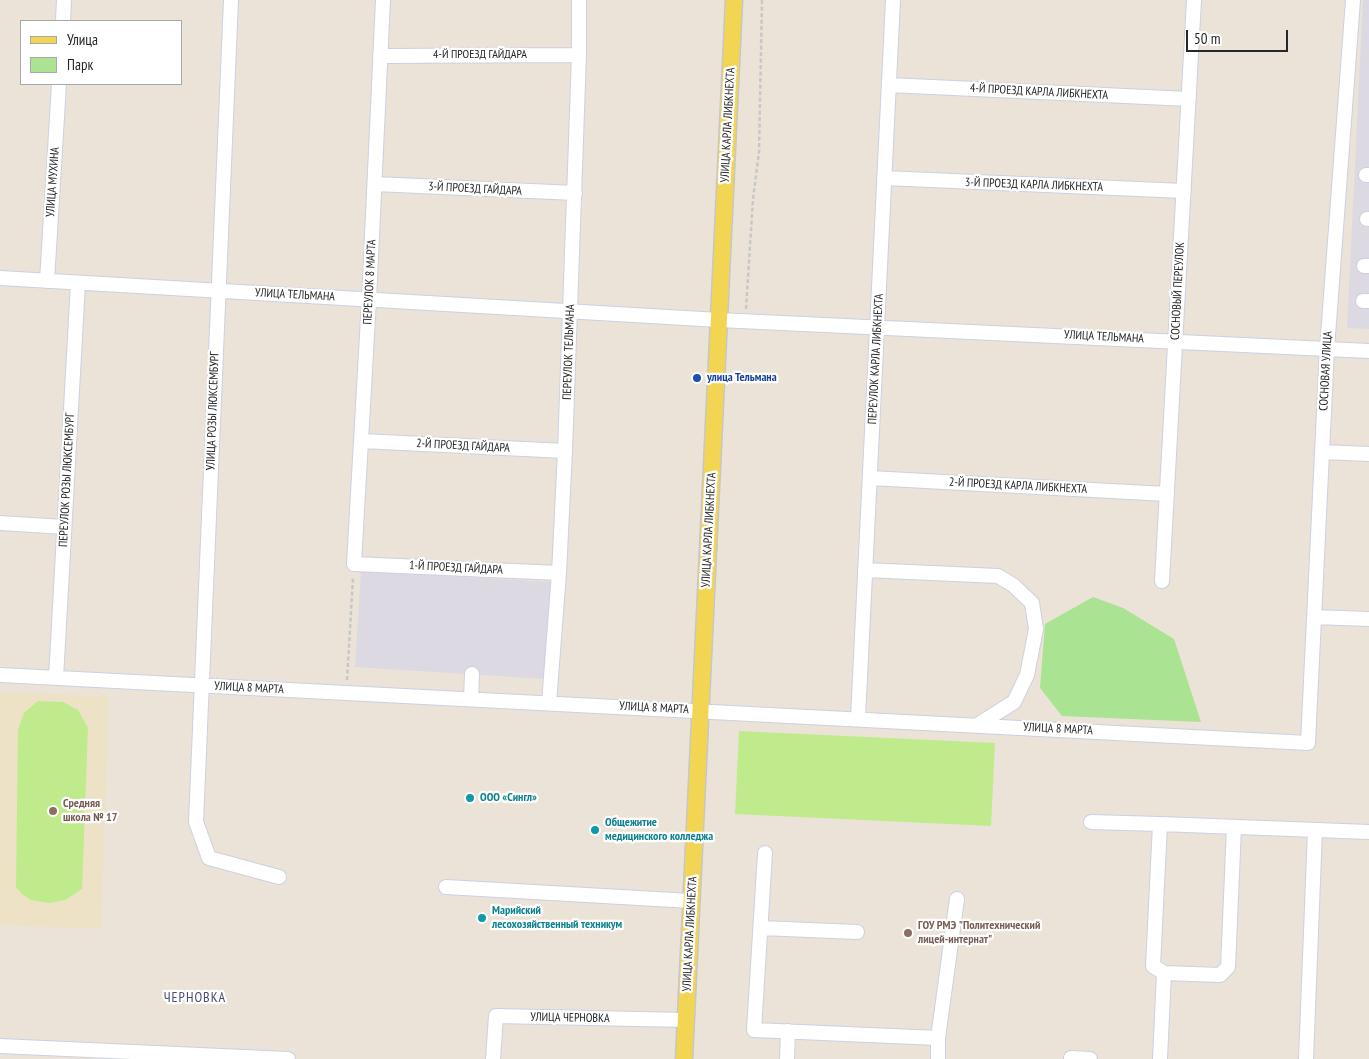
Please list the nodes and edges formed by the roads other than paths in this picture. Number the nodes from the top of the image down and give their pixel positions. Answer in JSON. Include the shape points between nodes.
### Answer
{"nodes":[{"id":1,"x":64,"y":0,"type":"edge"},
{"id":2,"x":231,"y":0,"type":"edge"},
{"id":3,"x":383,"y":0,"type":"edge"},
{"id":4,"x":579,"y":0,"type":"edge"},
{"id":5,"x":734,"y":0,"type":"edge"},
{"id":6,"x":893,"y":0,"type":"edge"},
{"id":7,"x":1194,"y":0,"type":"edge"},
{"id":8,"x":1353,"y":0,"type":"edge"},
{"id":9,"x":63,"y":20,"type":"edge"},
{"id":10,"x":580,"y":54,"type":"junction"},
{"id":11,"x":380,"y":56,"type":"junction"},
{"id":12,"x":59,"y":85,"type":"edge"},
{"id":13,"x":889,"y":86,"type":"junction"},
{"id":14,"x":1189,"y":99,"type":"junction"},
{"id":15,"x":884,"y":178,"type":"junction"},
{"id":16,"x":375,"y":184,"type":"junction"},
{"id":17,"x":1184,"y":191,"type":"junction"},
{"id":18,"x":575,"y":193,"type":"junction"},
{"id":19,"x":0,"y":278,"type":"edge"},
{"id":20,"x":47,"y":281,"type":"junction"},
{"id":21,"x":78,"y":283,"type":"junction"},
{"id":22,"x":218,"y":291,"type":"junction"},
{"id":23,"x":370,"y":300,"type":"junction"},
{"id":24,"x":571,"y":311,"type":"junction"},
{"id":25,"x":719,"y":320,"type":"junction"},
{"id":26,"x":877,"y":327,"type":"junction"},
{"id":27,"x":1175,"y":341,"type":"junction"},
{"id":28,"x":1327,"y":349,"type":"junction"},
{"id":29,"x":1369,"y":350,"type":"edge"},
{"id":30,"x":362,"y":441,"type":"junction"},
{"id":31,"x":565,"y":451,"type":"junction"},
{"id":32,"x":1322,"y":452,"type":"junction"},
{"id":33,"x":1369,"y":454,"type":"edge"},
{"id":34,"x":870,"y":478,"type":"junction"},
{"id":35,"x":1166,"y":494,"type":"junction"},
{"id":36,"x":0,"y":523,"type":"edge"},
{"id":37,"x":64,"y":527,"type":"junction"},
{"id":38,"x":354,"y":564,"type":"joint"},
{"id":39,"x":866,"y":570,"type":"junction"},
{"id":40,"x":559,"y":573,"type":"junction"},
{"id":41,"x":1162,"y":581,"type":"dead end"},
{"id":42,"x":1314,"y":617,"type":"junction"},
{"id":43,"x":1369,"y":619,"type":"edge"},
{"id":44,"x":472,"y":674,"type":"dead end"},
{"id":45,"x":0,"y":675,"type":"edge"},
{"id":46,"x":56,"y":678,"type":"junction"},
{"id":47,"x":202,"y":686,"type":"junction"},
{"id":48,"x":471,"y":699,"type":"junction"},
{"id":49,"x":549,"y":703,"type":"junction"},
{"id":50,"x":700,"y":710,"type":"junction"},
{"id":51,"x":858,"y":718,"type":"junction"},
{"id":52,"x":979,"y":724,"type":"junction"},
{"id":53,"x":1308,"y":742,"type":"joint"},
{"id":54,"x":1091,"y":822,"type":"dead end"},
{"id":55,"x":1160,"y":824,"type":"junction"},
{"id":56,"x":1234,"y":827,"type":"junction"},
{"id":57,"x":1315,"y":830,"type":"junction"},
{"id":58,"x":1369,"y":832,"type":"edge"},
{"id":59,"x":765,"y":854,"type":"dead end"},
{"id":60,"x":279,"y":877,"type":"dead end"},
{"id":61,"x":446,"y":887,"type":"dead end"},
{"id":62,"x":957,"y":899,"type":"dead end"},
{"id":63,"x":691,"y":901,"type":"junction"},
{"id":64,"x":761,"y":928,"type":"junction"},
{"id":65,"x":856,"y":932,"type":"dead end"},
{"id":66,"x":1164,"y":973,"type":"junction"},
{"id":67,"x":686,"y":1020,"type":"junction"},
{"id":68,"x":788,"y":1031,"type":"junction"},
{"id":69,"x":938,"y":1038,"type":"junction"},
{"id":70,"x":0,"y":1046,"type":"edge"},
{"id":71,"x":44,"y":1054,"type":"edge"},
{"id":72,"x":1071,"y":1058,"type":"edge"},
{"id":73,"x":288,"y":1059,"type":"edge"},
{"id":74,"x":493,"y":1059,"type":"edge"},
{"id":75,"x":684,"y":1059,"type":"edge"},
{"id":76,"x":787,"y":1059,"type":"edge"},
{"id":77,"x":938,"y":1059,"type":"edge"},
{"id":78,"x":1090,"y":1059,"type":"edge"},
{"id":79,"x":1160,"y":1059,"type":"edge"},
{"id":80,"x":1306,"y":1059,"type":"edge"}],
"edges":[{"from":1,"to":9,"type":"street"},
{"from":2,"to":22,"type":"street","name":"УЛИЦА РОЗЫ ЛЮКСЕМБУРГ"},
{"from":3,"to":11,"type":"street","name":"ПЕРЕУЛОК 8 МАРТА"},
{"from":4,"to":10,"type":"street","name":"ПЕРЕУЛОК ТЕЛЬМАНА"},
{"from":5,"to":25,"type":"main road","name":"УЛИЦА КАРЛА ЛИБКНЕХТА"},
{"from":6,"to":13,"type":"street","name":"ПЕРЕУЛОК КАРЛА ЛИБКНЕХТА"},
{"from":7,"to":14,"type":"street","name":"СОСНОВЫЙ ПЕРЕУЛОК"},
{"from":8,"to":28,"type":"street","name":"СОСНОВАЯ УЛИЦА"},
{"from":10,"to":11,"type":"street","name":"4-Й ПРОЕЗД ГАЙДАРА"},
{"from":10,"to":18,"type":"street","name":"ПЕРЕУЛОК ТЕЛЬМАНА"},
{"from":11,"to":16,"type":"street","name":"ПЕРЕУЛОК 8 МАРТА"},
{"from":12,"to":20,"type":"street","name":"УЛИЦА МУХИНА"},
{"from":13,"to":14,"type":"street","name":"4-Й ПРОЕЗД КАРЛА ЛИБКНЕХТА"},
{"from":13,"to":15,"type":"street","name":"ПЕРЕУЛОК КАРЛА ЛИБКНЕХТА"},
{"from":14,"to":17,"type":"street","name":"СОСНОВЫЙ ПЕРЕУЛОК"},
{"from":15,"to":17,"type":"street","name":"3-Й ПРОЕЗД КАРЛА ЛИБКНЕХТА"},
{"from":15,"to":26,"type":"street","name":"ПЕРЕУЛОК КАРЛА ЛИБКНЕХТА"},
{"from":16,"to":18,"type":"street","name":"3-Й ПРОЕЗД ГАЙДАРА"},
{"from":16,"to":23,"type":"street","name":"ПЕРЕУЛОК 8 МАРТА"},
{"from":17,"to":27,"type":"street","name":"СОСНОВЫЙ ПЕРЕУЛОК"},
{"from":18,"to":24,"type":"street","name":"ПЕРЕУЛОК ТЕЛЬМАНА"},
{"from":19,"to":20,"type":"street","name":"УЛИЦА ТЕЛЬМАНА"},
{"from":20,"to":21,"type":"street","name":"УЛИЦА ТЕЛЬМАНА"},
{"from":21,"to":22,"type":"street","name":"УЛИЦА ТЕЛЬМАНА"},
{"from":21,"to":37,"type":"street","name":"ПЕРЕУЛОК РОЗЫ ЛЮКСЕМБУРГ"},
{"from":22,"to":23,"type":"street","name":"УЛИЦА ТЕЛЬМАНА"},
{"from":22,"to":47,"type":"street","name":"УЛИЦА РОЗЫ ЛЮКСЕМБУРГ"},
{"from":23,"to":24,"type":"street","name":"УЛИЦА ТЕЛЬМАНА"},
{"from":23,"to":30,"type":"street","name":"ПЕРЕУЛОК 8 МАРТА"},
{"from":24,"to":25,"type":"street","name":"УЛИЦА ТЕЛЬМАНА"},
{"from":24,"to":31,"type":"street","name":"ПЕРЕУЛОК ТЕЛЬМАНА"},
{"from":25,"to":26,"type":"street","name":"УЛИЦА ТЕЛЬМАНА"},
{"from":25,"to":50,"type":"main road","name":"УЛИЦА КАРЛА ЛИБКНЕХТА"},
{"from":26,"to":27,"type":"street","name":"УЛИЦА ТЕЛЬМАНА"},
{"from":26,"to":34,"type":"street","name":"ПЕРЕУЛОК КАРЛА ЛИБКНЕХТА"},
{"from":27,"to":28,"type":"street","name":"УЛИЦА ТЕЛЬМАНА"},
{"from":27,"to":35,"type":"street","name":"СОСНОВЫЙ ПЕРЕУЛОК"},
{"from":28,"to":29,"type":"street","name":"УЛИЦА ТЕЛЬМАНА"},
{"from":28,"to":32,"type":"street","name":"СОСНОВАЯ УЛИЦА"},
{"from":30,"to":31,"type":"street","name":"2-Й ПРОЕЗД ГАЙДАРА"},
{"from":30,"to":38,"type":"street","name":"ПЕРЕУЛОК 8 МАРТА"},
{"from":31,"to":40,"type":"street","name":"ПЕРЕУЛОК ТЕЛЬМАНА"},
{"from":32,"to":33,"type":"street"},
{"from":32,"to":42,"type":"street","name":"СОСНОВАЯ УЛИЦА"},
{"from":34,"to":35,"type":"street","name":"2-Й ПРОЕЗД КАРЛА ЛИБКНЕХТА"},
{"from":34,"to":39,"type":"street","name":"ПЕРЕУЛОК КАРЛА ЛИБКНЕХТА"},
{"from":35,"to":41,"type":"street","name":"СОСНОВЫЙ ПЕРЕУЛОК"},
{"from":36,"to":37,"type":"street"},
{"from":37,"to":46,"type":"street","name":"ПЕРЕУЛОК РОЗЫ ЛЮКСЕМБУРГ"},
{"from":38,"to":40,"type":"street","name":"1-Й ПРОЕЗД ГАЙДАРА"},
{"from":39,"to":51,"type":"street","name":"ПЕРЕУЛОК КАРЛА ЛИБКНЕХТА"},
{"from":39,"to":52,"type":"street","via":[[998,576],[1032,603],[1036,629],[1027,675],[1014,702]]},
{"from":40,"to":49,"type":"street","name":"ПЕРЕУЛОК ТЕЛЬМАНА"},
{"from":42,"to":43,"type":"street"},
{"from":42,"to":53,"type":"street","name":"СОСНОВАЯ УЛИЦА"},
{"from":44,"to":48,"type":"street"},
{"from":45,"to":46,"type":"street","name":"УЛИЦА 8 МАРТА"},
{"from":46,"to":47,"type":"street","name":"УЛИЦА 8 МАРТА"},
{"from":47,"to":48,"type":"street","name":"УЛИЦА 8 МАРТА"},
{"from":47,"to":60,"type":"street","name":"УЛИЦА РОЗЫ ЛЮКСЕМБУРГ","via":[[196,822],[209,858]]},
{"from":48,"to":49,"type":"street","name":"УЛИЦА 8 МАРТА"},
{"from":49,"to":50,"type":"street","name":"УЛИЦА 8 МАРТА"},
{"from":50,"to":51,"type":"street","name":"УЛИЦА 8 МАРТА"},
{"from":50,"to":63,"type":"main road","name":"УЛИЦА КАРЛА ЛИБКНЕХТА"},
{"from":51,"to":52,"type":"street","name":"УЛИЦА 8 МАРТА"},
{"from":52,"to":53,"type":"street","name":"УЛИЦА 8 МАРТА"},
{"from":54,"to":55,"type":"street"},
{"from":55,"to":56,"type":"street"},
{"from":55,"to":66,"type":"street","via":[[1153,966]]},
{"from":56,"to":57,"type":"street"},
{"from":56,"to":66,"type":"street","via":[[1228,967],[1220,975]]},
{"from":57,"to":58,"type":"street"},
{"from":57,"to":80,"type":"street"},
{"from":59,"to":64,"type":"street"},
{"from":61,"to":63,"type":"street"},
{"from":62,"to":69,"type":"street"},
{"from":63,"to":67,"type":"main road","name":"УЛИЦА КАРЛА ЛИБКНЕХТА"},
{"from":64,"to":65,"type":"street"},
{"from":64,"to":68,"type":"street","via":[[754,1030]]},
{"from":66,"to":79,"type":"street"},
{"from":67,"to":74,"type":"street","name":"УЛИЦА ЧЕРНОВКА","via":[[496,1016]]},
{"from":67,"to":75,"type":"main road","name":"УЛИЦА КАРЛА ЛИБКНЕХТА"},
{"from":68,"to":69,"type":"street"},
{"from":68,"to":76,"type":"street"},
{"from":69,"to":77,"type":"street"},
{"from":70,"to":71,"type":"street"},
{"from":71,"to":73,"type":"street"},
{"from":72,"to":78,"type":"street"}]}
